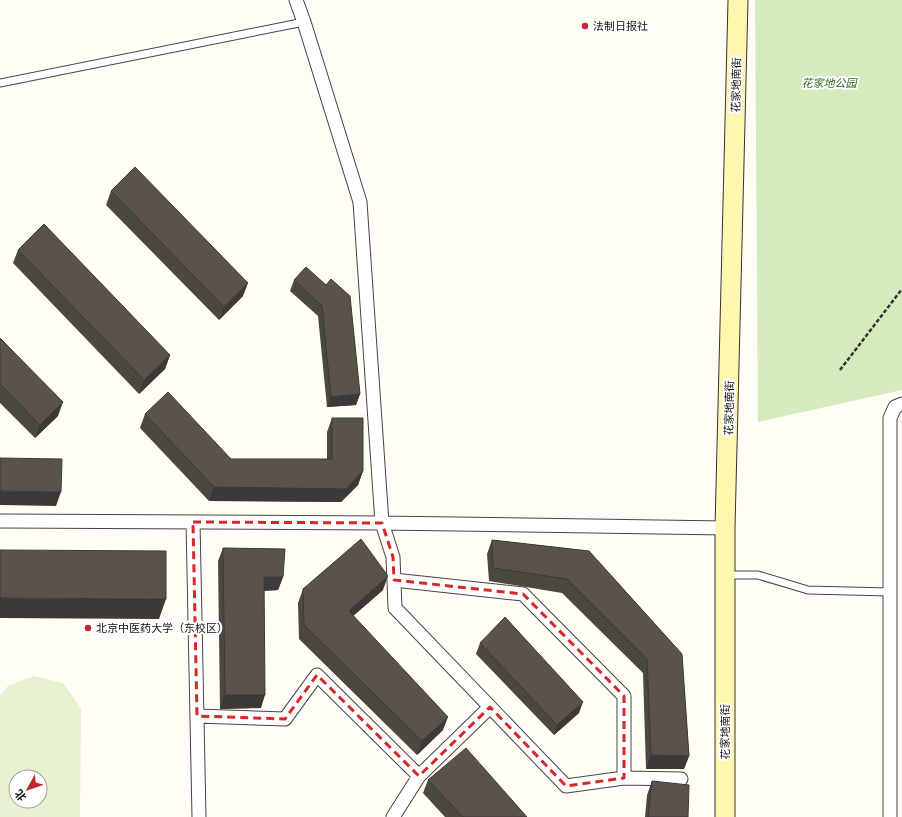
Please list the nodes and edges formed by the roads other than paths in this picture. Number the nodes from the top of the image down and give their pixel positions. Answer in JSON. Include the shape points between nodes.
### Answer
{"nodes":[{"id":1,"x":296,"y":0,"type":"edge"},
{"id":2,"x":738,"y":0,"type":"edge"},
{"id":3,"x":304,"y":22,"type":"junction"},
{"id":4,"x":0,"y":83,"type":"edge"},
{"id":5,"x":902,"y":404,"type":"edge"},
{"id":6,"x":0,"y":521,"type":"edge"},
{"id":7,"x":193,"y":522,"type":"junction"},
{"id":8,"x":382,"y":523,"type":"junction"},
{"id":9,"x":725,"y":528,"type":"junction"},
{"id":10,"x":725,"y":575,"type":"junction"},
{"id":11,"x":394,"y":580,"type":"junction"},
{"id":12,"x":890,"y":592,"type":"junction"},
{"id":13,"x":490,"y":707,"type":"junction"},
{"id":14,"x":198,"y":716,"type":"junction"},
{"id":15,"x":419,"y":776,"type":"junction"},
{"id":16,"x":624,"y":778,"type":"junction"},
{"id":17,"x":681,"y":779,"type":"dead end"},
{"id":18,"x":199,"y":817,"type":"edge"},
{"id":19,"x":393,"y":817,"type":"edge"},
{"id":20,"x":725,"y":817,"type":"edge"},
{"id":21,"x":890,"y":817,"type":"edge"}],
"edges":[{"from":1,"to":3,"type":"street"},
{"from":2,"to":9,"type":"street","name":"花家地南街"},
{"from":3,"to":4,"type":"lane"},
{"from":3,"to":8,"type":"street","via":[[360,202]]},
{"from":5,"to":12,"type":"street","via":[[895,407],[890,418]]},
{"from":6,"to":7,"type":"street"},
{"from":7,"to":8,"type":"street"},
{"from":7,"to":14,"type":"street"},
{"from":8,"to":9,"type":"street"},
{"from":8,"to":11,"type":"street","via":[[393,557]]},
{"from":9,"to":10,"type":"street","name":"花家地南街"},
{"from":10,"to":12,"type":"lane","via":[[758,575],[808,590]]},
{"from":10,"to":20,"type":"street","name":"花家地南街"},
{"from":11,"to":13,"type":"street","via":[[395,608]]},
{"from":11,"to":16,"type":"street","via":[[523,594],[624,696]]},
{"from":12,"to":21,"type":"street"},
{"from":13,"to":15,"type":"street"},
{"from":13,"to":16,"type":"street","via":[[566,786]]},
{"from":14,"to":15,"type":"street","via":[[284,719],[317,675]]},
{"from":14,"to":18,"type":"street"},
{"from":15,"to":19,"type":"street"},
{"from":16,"to":17,"type":"street"}]}
